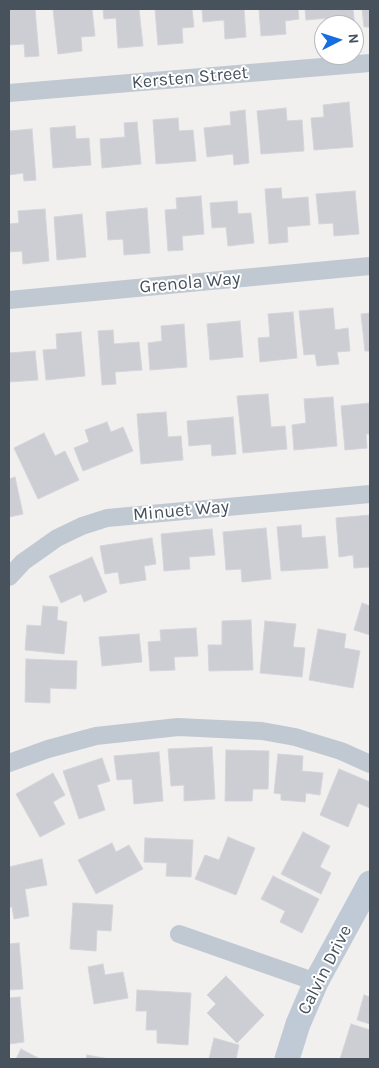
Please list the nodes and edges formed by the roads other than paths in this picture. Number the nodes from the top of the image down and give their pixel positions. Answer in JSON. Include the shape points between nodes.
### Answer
{"nodes":[{"id":1,"x":370,"y":63,"type":"edge"},
{"id":2,"x":9,"y":93,"type":"edge"},
{"id":3,"x":370,"y":266,"type":"edge"},
{"id":4,"x":9,"y":300,"type":"edge"},
{"id":5,"x":370,"y":494,"type":"edge"},
{"id":6,"x":9,"y":577,"type":"edge"},
{"id":7,"x":9,"y":763,"type":"edge"},
{"id":8,"x":370,"y":764,"type":"edge"},
{"id":9,"x":370,"y":883,"type":"edge"},
{"id":10,"x":179,"y":934,"type":"dead end"},
{"id":11,"x":316,"y":982,"type":"junction"},
{"id":12,"x":287,"y":1059,"type":"edge"}],
"edges":[{"from":1,"to":2,"type":"street","name":"Kersten Street"},
{"from":3,"to":4,"type":"street","name":"Grenola Way"},
{"from":5,"to":6,"type":"street","name":"Minuet Way","via":[[107,518],[57,538],[23,562]]},
{"from":7,"to":8,"type":"street","via":[[48,748],[96,736],[195,727],[295,738],[342,751]]},
{"from":9,"to":11,"type":"street","name":"Calvin Drive"},
{"from":10,"to":11,"type":"street"},
{"from":11,"to":12,"type":"street","name":"Calvin Drive"}]}
